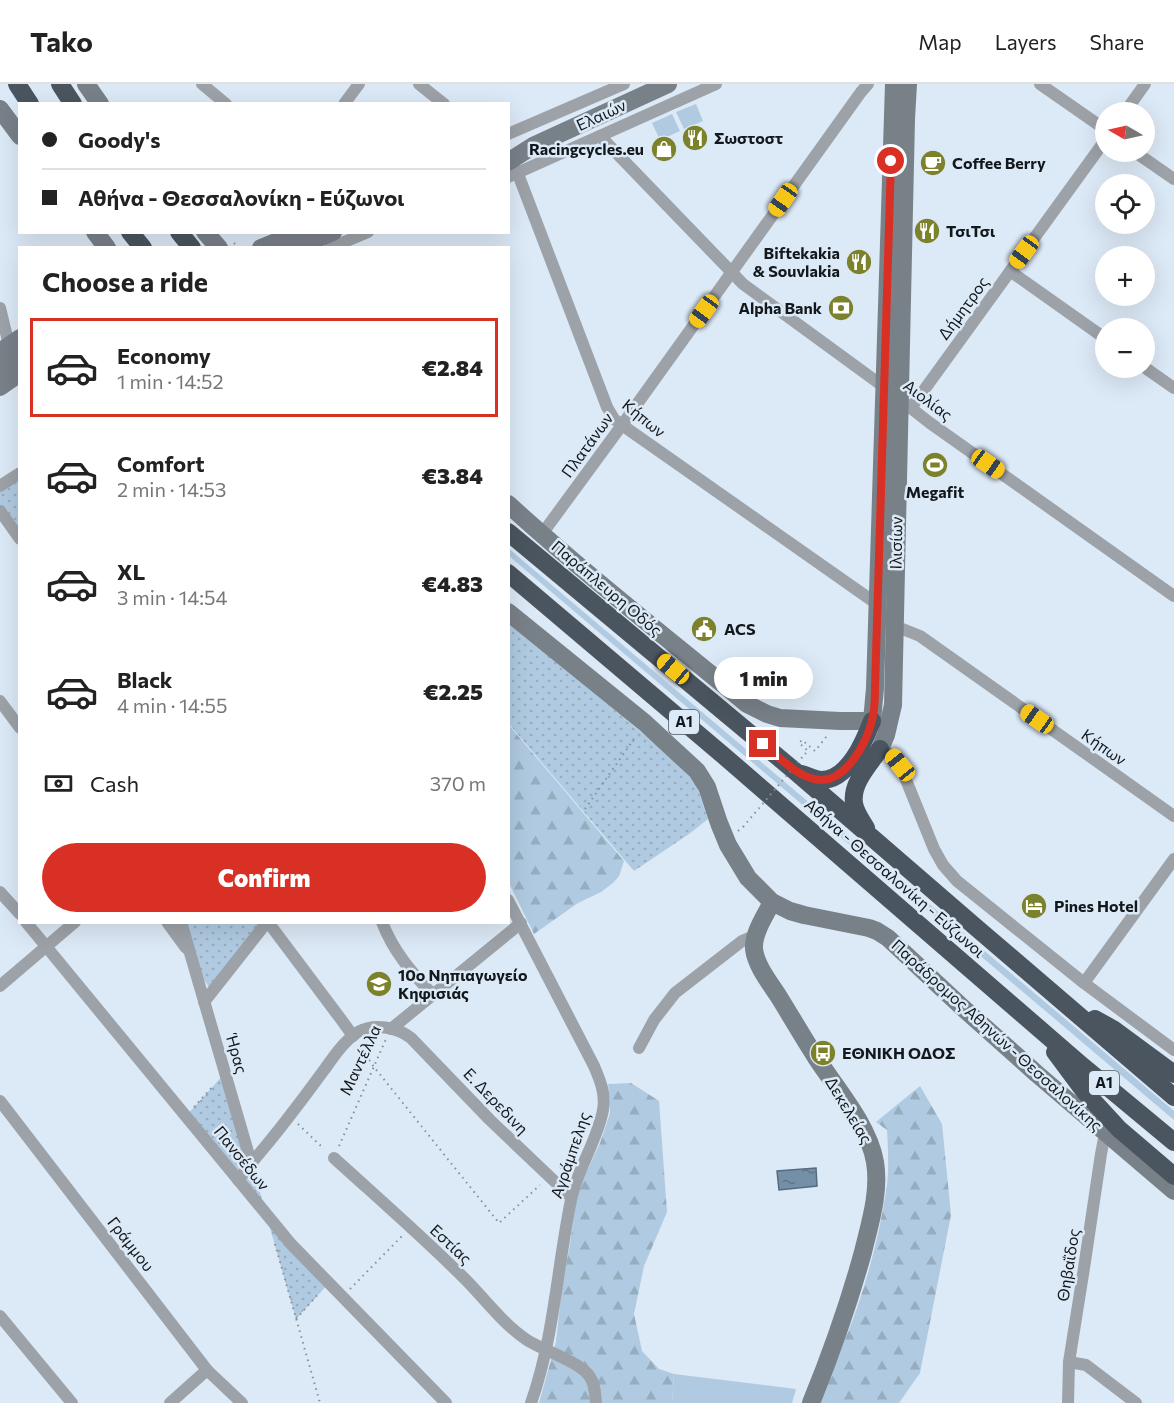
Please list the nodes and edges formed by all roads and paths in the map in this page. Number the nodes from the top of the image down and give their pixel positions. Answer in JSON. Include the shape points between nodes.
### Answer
{"nodes":[{"id":1,"x":17,"y":84,"type":"edge"},
{"id":2,"x":60,"y":84,"type":"edge"},
{"id":3,"x":86,"y":84,"type":"edge"},
{"id":4,"x":202,"y":84,"type":"edge"},
{"id":5,"x":359,"y":84,"type":"edge"},
{"id":6,"x":419,"y":84,"type":"edge"},
{"id":7,"x":624,"y":84,"type":"edge"},
{"id":8,"x":668,"y":84,"type":"edge"},
{"id":9,"x":716,"y":84,"type":"edge"},
{"id":10,"x":868,"y":84,"type":"edge"},
{"id":11,"x":894,"y":84,"type":"edge"},
{"id":12,"x":908,"y":84,"type":"edge"},
{"id":13,"x":1041,"y":84,"type":"edge"},
{"id":14,"x":1145,"y":84,"type":"edge"},
{"id":15,"x":638,"y":90,"type":"edge"},
{"id":16,"x":29,"y":102,"type":"edge"},
{"id":17,"x":72,"y":102,"type":"edge"},
{"id":18,"x":99,"y":102,"type":"edge"},
{"id":19,"x":224,"y":102,"type":"edge"},
{"id":20,"x":346,"y":102,"type":"edge"},
{"id":21,"x":442,"y":102,"type":"edge"},
{"id":22,"x":1132,"y":102,"type":"edge"},
{"id":23,"x":2,"y":115,"type":"edge"},
{"id":24,"x":1095,"y":122,"type":"edge"},
{"id":25,"x":510,"y":133,"type":"edge"},
{"id":26,"x":18,"y":134,"type":"edge"},
{"id":27,"x":600,"y":136,"type":"junction"},
{"id":28,"x":1095,"y":154,"type":"edge"},
{"id":29,"x":1149,"y":162,"type":"edge"},
{"id":30,"x":510,"y":164,"type":"edge"},
{"id":31,"x":1174,"y":179,"type":"edge"},
{"id":32,"x":132,"y":234,"type":"edge"},
{"id":33,"x":295,"y":234,"type":"edge"},
{"id":34,"x":328,"y":234,"type":"edge"},
{"id":35,"x":363,"y":234,"type":"edge"},
{"id":36,"x":141,"y":246,"type":"edge"},
{"id":37,"x":266,"y":246,"type":"edge"},
{"id":38,"x":300,"y":246,"type":"edge"},
{"id":39,"x":335,"y":246,"type":"edge"},
{"id":40,"x":1010,"y":271,"type":"junction"},
{"id":41,"x":732,"y":273,"type":"junction"},
{"id":42,"x":0,"y":308,"type":"edge"},
{"id":43,"x":1095,"y":331,"type":"edge"},
{"id":44,"x":12,"y":348,"type":"edge"},
{"id":45,"x":0,"y":370,"type":"edge"},
{"id":46,"x":18,"y":374,"type":"edge"},
{"id":47,"x":1155,"y":375,"type":"edge"},
{"id":48,"x":0,"y":387,"type":"edge"},
{"id":49,"x":884,"y":387,"type":"junction"},
{"id":50,"x":18,"y":388,"type":"edge"},
{"id":51,"x":1174,"y":388,"type":"edge"},
{"id":52,"x":0,"y":400,"type":"edge"},
{"id":53,"x":905,"y":403,"type":"junction"},
{"id":54,"x":622,"y":425,"type":"junction"},
{"id":55,"x":18,"y":474,"type":"edge"},
{"id":56,"x":0,"y":486,"type":"edge"},
{"id":57,"x":510,"y":506,"type":"edge"},
{"id":58,"x":0,"y":511,"type":"edge"},
{"id":59,"x":510,"y":534,"type":"edge"},
{"id":60,"x":542,"y":534,"type":"junction"},
{"id":61,"x":18,"y":536,"type":"edge"},
{"id":62,"x":510,"y":575,"type":"edge"},
{"id":63,"x":1174,"y":596,"type":"edge"},
{"id":64,"x":877,"y":604,"type":"junction"},
{"id":65,"x":510,"y":614,"type":"edge"},
{"id":66,"x":895,"y":626,"type":"junction"},
{"id":67,"x":0,"y":701,"type":"edge"},
{"id":68,"x":840,"y":721,"type":"junction"},
{"id":69,"x":872,"y":721,"type":"junction"},
{"id":70,"x":645,"y":723,"type":"junction"},
{"id":71,"x":18,"y":725,"type":"edge"},
{"id":72,"x":880,"y":749,"type":"junction"},
{"id":73,"x":796,"y":772,"type":"junction"},
{"id":74,"x":585,"y":809,"type":"dead end"},
{"id":75,"x":1174,"y":816,"type":"edge"},
{"id":76,"x":743,"y":827,"type":"dead end"},
{"id":77,"x":874,"y":840,"type":"junction"},
{"id":78,"x":1174,"y":859,"type":"edge"},
{"id":79,"x":0,"y":892,"type":"edge"},
{"id":80,"x":772,"y":902,"type":"junction"},
{"id":81,"x":510,"y":904,"type":"edge"},
{"id":82,"x":18,"y":912,"type":"edge"},
{"id":83,"x":521,"y":923,"type":"junction"},
{"id":84,"x":29,"y":924,"type":"edge"},
{"id":85,"x":73,"y":924,"type":"edge"},
{"id":86,"x":168,"y":924,"type":"edge"},
{"id":87,"x":182,"y":924,"type":"edge"},
{"id":88,"x":265,"y":924,"type":"edge"},
{"id":89,"x":269,"y":924,"type":"edge"},
{"id":90,"x":383,"y":924,"type":"edge"},
{"id":91,"x":756,"y":935,"type":"junction"},
{"id":92,"x":47,"y":946,"type":"junction"},
{"id":93,"x":190,"y":954,"type":"junction"},
{"id":94,"x":1084,"y":983,"type":"junction"},
{"id":95,"x":0,"y":986,"type":"edge"},
{"id":96,"x":433,"y":995,"type":"junction"},
{"id":97,"x":1059,"y":999,"type":"junction"},
{"id":98,"x":204,"y":1002,"type":"junction"},
{"id":99,"x":1034,"y":1024,"type":"junction"},
{"id":100,"x":394,"y":1030,"type":"junction"},
{"id":101,"x":353,"y":1036,"type":"junction"},
{"id":102,"x":639,"y":1048,"type":"dead end"},
{"id":103,"x":1174,"y":1050,"type":"edge"},
{"id":104,"x":374,"y":1067,"type":"junction"},
{"id":105,"x":225,"y":1073,"type":"junction"},
{"id":106,"x":1174,"y":1074,"type":"edge"},
{"id":107,"x":1174,"y":1097,"type":"edge"},
{"id":108,"x":0,"y":1101,"type":"edge"},
{"id":109,"x":186,"y":1116,"type":"junction"},
{"id":110,"x":289,"y":1116,"type":"junction"},
{"id":111,"x":1106,"y":1133,"type":"junction"},
{"id":112,"x":1174,"y":1142,"type":"edge"},
{"id":113,"x":574,"y":1157,"type":"dead end"},
{"id":114,"x":334,"y":1158,"type":"junction"},
{"id":115,"x":251,"y":1162,"type":"junction"},
{"id":116,"x":1174,"y":1176,"type":"edge"},
{"id":117,"x":549,"y":1177,"type":"junction"},
{"id":118,"x":238,"y":1180,"type":"junction"},
{"id":119,"x":1174,"y":1191,"type":"edge"},
{"id":120,"x":571,"y":1197,"type":"junction"},
{"id":121,"x":266,"y":1214,"type":"junction"},
{"id":122,"x":411,"y":1228,"type":"junction"},
{"id":123,"x":329,"y":1283,"type":"junction"},
{"id":124,"x":342,"y":1297,"type":"junction"},
{"id":125,"x":0,"y":1316,"type":"edge"},
{"id":126,"x":296,"y":1319,"type":"junction"},
{"id":127,"x":547,"y":1351,"type":"junction"},
{"id":128,"x":1069,"y":1362,"type":"junction"},
{"id":129,"x":207,"y":1370,"type":"junction"},
{"id":130,"x":72,"y":1403,"type":"edge"},
{"id":131,"x":170,"y":1403,"type":"edge"},
{"id":132,"x":242,"y":1403,"type":"edge"},
{"id":133,"x":320,"y":1403,"type":"edge"},
{"id":134,"x":446,"y":1403,"type":"edge"},
{"id":135,"x":531,"y":1403,"type":"edge"},
{"id":136,"x":596,"y":1403,"type":"edge"},
{"id":137,"x":811,"y":1403,"type":"edge"},
{"id":138,"x":1068,"y":1403,"type":"edge"},
{"id":139,"x":1136,"y":1403,"type":"edge"}],
"edges":[{"from":1,"to":16,"type":"highway"},
{"from":2,"to":17,"type":"highway"},
{"from":3,"to":18,"type":"main road"},
{"from":4,"to":19,"type":"street"},
{"from":5,"to":20,"type":"street"},
{"from":6,"to":21,"type":"street"},
{"from":7,"to":25,"type":"street"},
{"from":8,"to":15,"type":"main road","name":"Ελαιών"},
{"from":9,"to":27,"type":"street","name":"Ελαιών"},
{"from":10,"to":41,"type":"street","name":"Πλατάνων"},
{"from":11,"to":49,"type":"main road","name":"Ιλισίων"},
{"from":12,"to":53,"type":"main road","name":"Ιλισίων"},
{"from":13,"to":24,"type":"street"},
{"from":14,"to":22,"type":"street"},
{"from":15,"to":30,"type":"main road","name":"Ελαιών","via":[[533,146]]},
{"from":23,"to":26,"type":"main road"},
{"from":27,"to":30,"type":"street","name":"Ελαιών"},
{"from":27,"to":41,"type":"street","name":"Αιολίας"},
{"from":28,"to":40,"type":"street","name":"Δήμητρος"},
{"from":29,"to":31,"type":"street"},
{"from":30,"to":54,"type":"street","name":"Κήπων","via":[[607,408]]},
{"from":32,"to":36,"type":"highway"},
{"from":33,"to":37,"type":"main road"},
{"from":34,"to":38,"type":"main road"},
{"from":35,"to":39,"type":"street"},
{"from":40,"to":43,"type":"street"},
{"from":40,"to":53,"type":"street","name":"Δήμητρος"},
{"from":41,"to":49,"type":"street","name":"Αιολίας"},
{"from":41,"to":54,"type":"street","name":"Πλατάνων"},
{"from":42,"to":44,"type":"street"},
{"from":44,"to":45,"type":"main road"},
{"from":46,"to":48,"type":"main road"},
{"from":47,"to":51,"type":"street"},
{"from":49,"to":53,"type":"street","name":"Αιολίας"},
{"from":49,"to":64,"type":"main road","name":"Ιλισίων"},
{"from":50,"to":52,"type":"main road"},
{"from":53,"to":63,"type":"street","name":"Αιολίας"},
{"from":53,"to":66,"type":"main road","name":"Ιλισίων"},
{"from":54,"to":60,"type":"street","name":"Πλατάνων"},
{"from":54,"to":64,"type":"street","name":"Κήπων"},
{"from":55,"to":56,"type":"street"},
{"from":57,"to":60,"type":"main road","name":"Παράπλευρη Οδός"},
{"from":58,"to":61,"type":"street"},
{"from":59,"to":73,"type":"highway","name":"Αθήνα - Θεσσαλονίκη - Εύζωνοι","number":"Α1"},
{"from":60,"to":68,"type":"main road","name":"Παράπλευρη Οδός","via":[[747,704],[780,718]]},
{"from":62,"to":99,"type":"highway","name":"Αθήνα - Θεσσαλονίκη - Εύζωνοι","number":"Α1"},
{"from":64,"to":69,"type":"main road","name":"Ιλισίων"},
{"from":65,"to":70,"type":"main road","name":"Παράδρομος Αθηνών - Θεσσαλονίκης"},
{"from":66,"to":72,"type":"main road","name":"Ιλισίων","via":[[893,705]]},
{"from":66,"to":75,"type":"street","name":"Κήπων","via":[[920,636]]},
{"from":67,"to":71,"type":"street"},
{"from":68,"to":69,"type":"main road","name":"Παράπλευρη Οδός"},
{"from":68,"to":76,"type":"path","bridge":true,"via":[[815,751],[802,740],[799,743],[808,751]]},
{"from":69,"to":73,"type":"highway","via":[[860,748],[838,775],[820,780]]},
{"from":70,"to":74,"type":"path"},
{"from":70,"to":80,"type":"main road","name":"Παράδρομος Αθηνών - Θεσσαλονίκης","via":[[697,771],[707,787],[728,846],[748,878]]},
{"from":72,"to":77,"type":"highway","via":[[860,778],[854,796],[857,812]]},
{"from":72,"to":94,"type":"street","via":[[900,765],[943,865],[957,881]]},
{"from":73,"to":77,"type":"highway","name":"Αθήνα - Θεσσαλονίκη - Εύζωνοι","number":"Α1"},
{"from":77,"to":97,"type":"highway","name":"Αθήνα - Θεσσαλονίκη - Εύζωνοι","number":"Α1"},
{"from":78,"to":94,"type":"street"},
{"from":79,"to":82,"type":"street"},
{"from":80,"to":91,"type":"main road"},
{"from":80,"to":111,"type":"main road","name":"Παράδρομος Αθηνών - Θεσσαλονίκης","via":[[804,915],[869,928],[888,938]]},
{"from":81,"to":83,"type":"street","name":"Αγράμπελης"},
{"from":83,"to":96,"type":"street","name":"Μαντέλλα"},
{"from":83,"to":120,"type":"street","name":"Αγράμπελης","via":[[594,1066],[604,1098],[593,1142]]},
{"from":84,"to":92,"type":"street","name":"Πανσέδων"},
{"from":85,"to":92,"type":"street"},
{"from":86,"to":93,"type":"street","name":"Ήρας"},
{"from":87,"to":93,"type":"street","name":"Ήρας"},
{"from":88,"to":98,"type":"street"},
{"from":89,"to":101,"type":"street"},
{"from":90,"to":96,"type":"street","via":[[394,948]]},
{"from":91,"to":102,"type":"street","via":[[742,941],[675,993]]},
{"from":91,"to":137,"type":"main road","name":"Δεκελείας","via":[[758,963],[848,1102],[869,1140],[875,1161],[871,1222],[856,1278]]},
{"from":92,"to":95,"type":"street"},
{"from":92,"to":109,"type":"street","name":"Πανσέδων"},
{"from":93,"to":98,"type":"street","name":"Ήρας"},
{"from":94,"to":103,"type":"street"},
{"from":96,"to":100,"type":"street","name":"Μαντέλλα"},
{"from":97,"to":106,"type":"highway","via":[[1113,1029]]},
{"from":97,"to":107,"type":"highway","name":"Αθήνα - Θεσσαλονίκη - Εύζωνοι","number":"Α1"},
{"from":98,"to":105,"type":"street","name":"Ήρας"},
{"from":99,"to":112,"type":"highway","name":"Αθήνα - Θεσσαλονίκη - Εύζωνοι","number":"Α1"},
{"from":99,"to":116,"type":"highway","via":[[1084,1091],[1119,1129]]},
{"from":100,"to":101,"type":"street","via":[[370,1027]]},
{"from":100,"to":104,"type":"path","name":"Μαντέλλα"},
{"from":100,"to":117,"type":"street","name":"Ε. Δερεδινη","via":[[417,1043]]},
{"from":101,"to":104,"type":"path"},
{"from":101,"to":110,"type":"street"},
{"from":104,"to":114,"type":"path","name":"Μαντέλλα"},
{"from":104,"to":117,"type":"path","via":[[499,1223]]},
{"from":105,"to":109,"type":"path"},
{"from":105,"to":115,"type":"street","name":"Ήρας"},
{"from":108,"to":129,"type":"street","name":"Γράμμου"},
{"from":109,"to":118,"type":"street","name":"Πανσέδων"},
{"from":110,"to":114,"type":"path"},
{"from":110,"to":115,"type":"street"},
{"from":111,"to":119,"type":"main road","name":"Παράδρομος Αθηνών - Θεσσαλονίκης"},
{"from":111,"to":128,"type":"street","name":"Θηβαΐδος"},
{"from":113,"to":117,"type":"path"},
{"from":114,"to":122,"type":"street","name":"Εστίας"},
{"from":115,"to":118,"type":"street"},
{"from":117,"to":120,"type":"street","name":"Ε. Δερεδινη"},
{"from":118,"to":121,"type":"street","name":"Πανσέδων"},
{"from":120,"to":127,"type":"street","name":"Αγράμπελης"},
{"from":121,"to":123,"type":"street","name":"Πανσέδων"},
{"from":121,"to":126,"type":"path"},
{"from":122,"to":124,"type":"path"},
{"from":122,"to":127,"type":"street","name":"Εστίας","via":[[508,1324]]},
{"from":123,"to":124,"type":"street","name":"Πανσέδων"},
{"from":123,"to":126,"type":"path"},
{"from":124,"to":134,"type":"street","name":"Πανσέδων"},
{"from":125,"to":130,"type":"street"},
{"from":126,"to":133,"type":"path"},
{"from":127,"to":135,"type":"street","name":"Αγράμπελης"},
{"from":127,"to":136,"type":"street","name":"Εστίας","via":[[586,1372]]},
{"from":128,"to":138,"type":"street","name":"Θηβαΐδος"},
{"from":128,"to":139,"type":"street","via":[[1086,1365]]},
{"from":129,"to":131,"type":"street"},
{"from":129,"to":132,"type":"street","name":"Γράμμου"}]}
